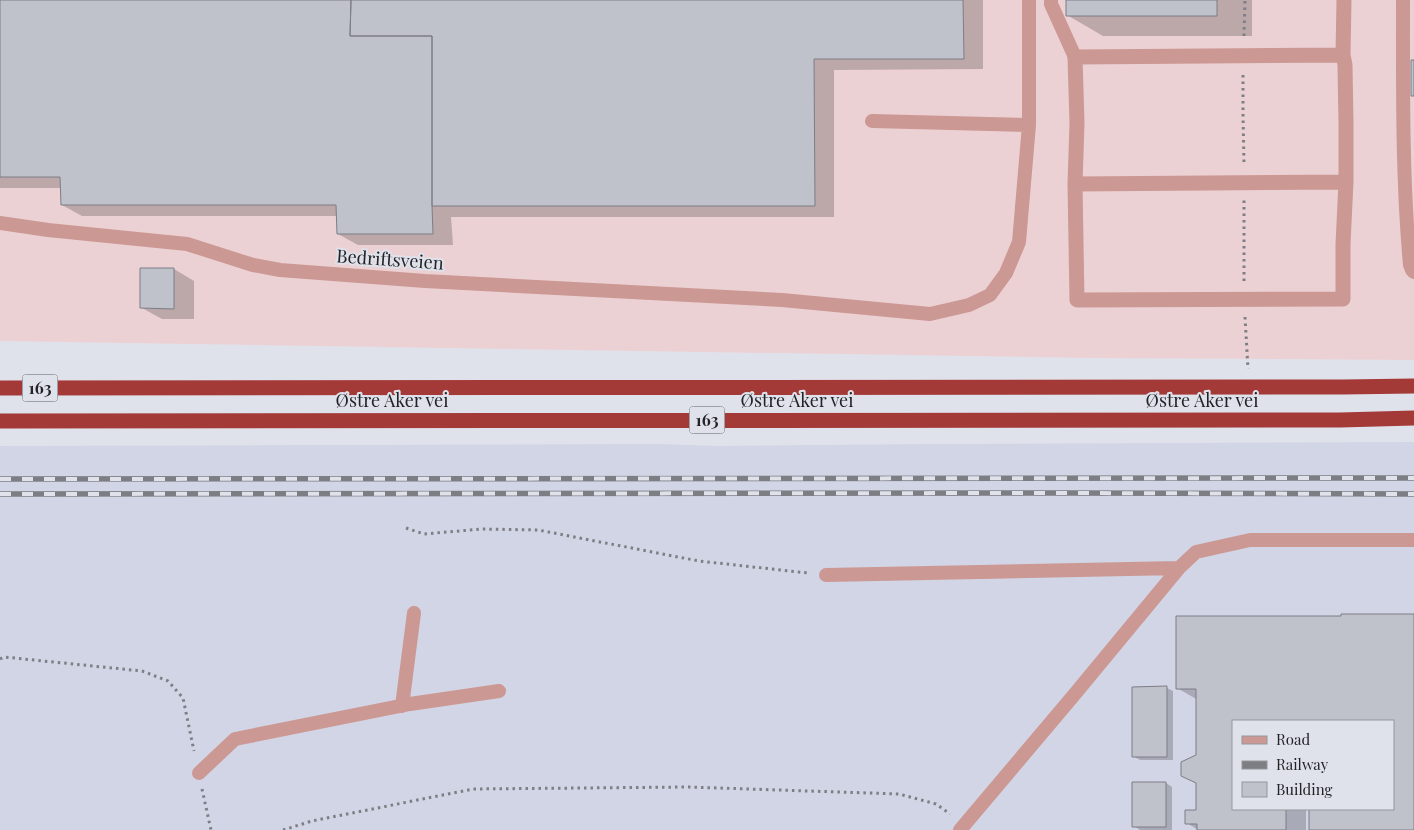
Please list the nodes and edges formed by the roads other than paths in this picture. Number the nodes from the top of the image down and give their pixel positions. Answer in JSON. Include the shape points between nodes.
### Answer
{"nodes":[{"id":1,"x":1028,"y":0,"type":"edge"},
{"id":2,"x":1051,"y":0,"type":"edge"},
{"id":3,"x":1344,"y":0,"type":"edge"},
{"id":4,"x":1402,"y":0,"type":"edge"},
{"id":5,"x":1343,"y":54,"type":"junction"},
{"id":6,"x":1074,"y":57,"type":"junction"},
{"id":7,"x":872,"y":121,"type":"dead end"},
{"id":8,"x":1029,"y":125,"type":"junction"},
{"id":9,"x":1346,"y":182,"type":"junction"},
{"id":10,"x":1075,"y":184,"type":"junction"},
{"id":11,"x":0,"y":223,"type":"edge"},
{"id":12,"x":1414,"y":272,"type":"edge"},
{"id":13,"x":1414,"y":386,"type":"edge"},
{"id":14,"x":0,"y":388,"type":"edge"},
{"id":15,"x":1414,"y":418,"type":"edge"},
{"id":16,"x":0,"y":421,"type":"edge"},
{"id":17,"x":1414,"y":540,"type":"edge"},
{"id":18,"x":1179,"y":568,"type":"junction"},
{"id":19,"x":826,"y":575,"type":"road end"},
{"id":20,"x":414,"y":612,"type":"dead end"},
{"id":21,"x":499,"y":691,"type":"dead end"},
{"id":22,"x":402,"y":706,"type":"junction"},
{"id":23,"x":199,"y":773,"type":"road end"},
{"id":24,"x":962,"y":827,"type":"edge"}],
"edges":[{"from":1,"to":8,"type":"lane","name":"Bedriftsveien"},
{"from":2,"to":6,"type":"lane"},
{"from":3,"to":5,"type":"street"},
{"from":4,"to":12,"type":"lane","via":[[1406,218],[1410,265]]},
{"from":5,"to":6,"type":"street"},
{"from":5,"to":9,"type":"street"},
{"from":6,"to":10,"type":"street"},
{"from":7,"to":8,"type":"lane"},
{"from":8,"to":11,"type":"lane","name":"Bedriftsveien","via":[[1019,242],[1006,273],[990,295],[969,305],[930,314],[782,300],[280,270],[186,244]]},
{"from":9,"to":10,"type":"street"},
{"from":9,"to":10,"type":"street","via":[[1343,299],[1235,300],[1077,300]]},
{"from":13,"to":14,"type":"highway","name":"Østre Aker vei","number":"163"},
{"from":15,"to":16,"type":"highway","name":"Østre Aker vei","number":"163"},
{"from":17,"to":18,"type":"lane","via":[[1250,540],[1196,552]]},
{"from":18,"to":19,"type":"lane"},
{"from":18,"to":24,"type":"lane"},
{"from":20,"to":22,"type":"lane"},
{"from":21,"to":22,"type":"lane"},
{"from":22,"to":23,"type":"lane","via":[[235,739]]}]}
